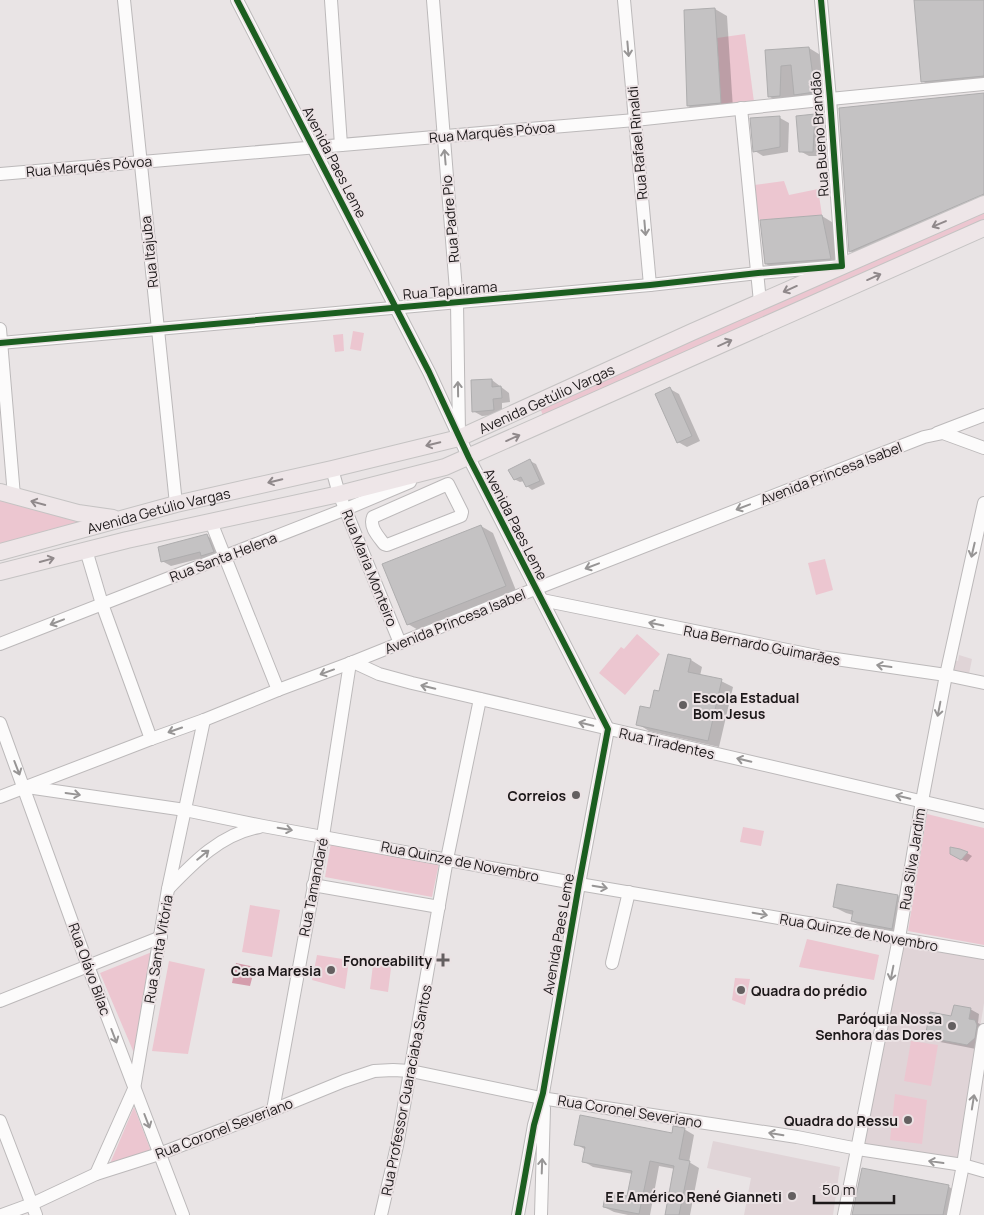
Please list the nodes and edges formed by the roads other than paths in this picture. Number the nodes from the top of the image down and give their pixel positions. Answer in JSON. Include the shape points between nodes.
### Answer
{"nodes":[{"id":1,"x":124,"y":0,"type":"edge"},
{"id":2,"x":237,"y":0,"type":"edge"},
{"id":3,"x":331,"y":0,"type":"edge"},
{"id":4,"x":433,"y":0,"type":"edge"},
{"id":5,"x":624,"y":0,"type":"edge"},
{"id":6,"x":821,"y":0,"type":"edge"},
{"id":7,"x":984,"y":84,"type":"edge"},
{"id":8,"x":830,"y":98,"type":"junction"},
{"id":9,"x":741,"y":108,"type":"junction"},
{"id":10,"x":635,"y":120,"type":"junction"},
{"id":11,"x":444,"y":136,"type":"junction"},
{"id":12,"x":341,"y":145,"type":"junction"},
{"id":13,"x":313,"y":148,"type":"junction"},
{"id":14,"x":140,"y":162,"type":"junction"},
{"id":15,"x":0,"y":174,"type":"edge"},
{"id":16,"x":984,"y":204,"type":"edge"},
{"id":17,"x":984,"y":228,"type":"edge"},
{"id":18,"x":842,"y":266,"type":"junction"},
{"id":19,"x":758,"y":273,"type":"junction"},
{"id":20,"x":650,"y":285,"type":"junction"},
{"id":21,"x":760,"y":302,"type":"junction"},
{"id":22,"x":457,"y":303,"type":"junction"},
{"id":23,"x":395,"y":308,"type":"junction"},
{"id":24,"x":0,"y":329,"type":"edge"},
{"id":25,"x":158,"y":330,"type":"junction"},
{"id":26,"x":692,"y":332,"type":"junction"},
{"id":27,"x":1,"y":343,"type":"edge"},
{"id":28,"x":700,"y":354,"type":"junction"},
{"id":29,"x":626,"y":363,"type":"junction"},
{"id":30,"x":633,"y":383,"type":"junction"},
{"id":31,"x":984,"y":415,"type":"edge"},
{"id":32,"x":936,"y":433,"type":"junction"},
{"id":33,"x":459,"y":438,"type":"junction"},
{"id":34,"x":984,"y":448,"type":"edge"},
{"id":35,"x":469,"y":458,"type":"junction"},
{"id":36,"x":445,"y":467,"type":"junction"},
{"id":37,"x":332,"y":469,"type":"junction"},
{"id":38,"x":398,"y":487,"type":"junction"},
{"id":39,"x":7,"y":494,"type":"edge"},
{"id":40,"x":343,"y":501,"type":"junction"},
{"id":41,"x":984,"y":503,"type":"edge"},
{"id":42,"x":176,"y":504,"type":"junction"},
{"id":43,"x":403,"y":504,"type":"junction"},
{"id":44,"x":142,"y":514,"type":"junction"},
{"id":45,"x":120,"y":520,"type":"junction"},
{"id":46,"x":211,"y":522,"type":"junction"},
{"id":47,"x":372,"y":525,"type":"junction"},
{"id":48,"x":355,"y":531,"type":"junction"},
{"id":49,"x":127,"y":540,"type":"junction"},
{"id":50,"x":86,"y":550,"type":"junction"},
{"id":51,"x":0,"y":552,"type":"edge"},
{"id":52,"x":225,"y":556,"type":"junction"},
{"id":53,"x":0,"y":572,"type":"edge"},
{"id":54,"x":535,"y":589,"type":"junction"},
{"id":55,"x":542,"y":600,"type":"junction"},
{"id":56,"x":102,"y":604,"type":"junction"},
{"id":57,"x":400,"y":643,"type":"junction"},
{"id":58,"x":0,"y":644,"type":"edge"},
{"id":59,"x":351,"y":663,"type":"junction"},
{"id":60,"x":946,"y":675,"type":"junction"},
{"id":61,"x":984,"y":683,"type":"edge"},
{"id":62,"x":278,"y":690,"type":"junction"},
{"id":63,"x":480,"y":699,"type":"junction"},
{"id":64,"x":204,"y":720,"type":"junction"},
{"id":65,"x":0,"y":722,"type":"edge"},
{"id":66,"x":608,"y":729,"type":"junction"},
{"id":67,"x":151,"y":738,"type":"junction"},
{"id":68,"x":24,"y":787,"type":"junction"},
{"id":69,"x":0,"y":797,"type":"edge"},
{"id":70,"x":922,"y":801,"type":"junction"},
{"id":71,"x":186,"y":810,"type":"junction"},
{"id":72,"x":984,"y":816,"type":"edge"},
{"id":73,"x":263,"y":826,"type":"junction"},
{"id":74,"x":323,"y":836,"type":"junction"},
{"id":75,"x":448,"y":859,"type":"junction"},
{"id":76,"x":579,"y":884,"type":"junction"},
{"id":77,"x":313,"y":885,"type":"junction"},
{"id":78,"x":168,"y":889,"type":"junction"},
{"id":79,"x":629,"y":892,"type":"junction"},
{"id":80,"x":439,"y":907,"type":"junction"},
{"id":81,"x":161,"y":936,"type":"junction"},
{"id":82,"x":899,"y":938,"type":"junction"},
{"id":83,"x":984,"y":953,"type":"edge"},
{"id":84,"x":612,"y":963,"type":"dead end"},
{"id":85,"x":88,"y":966,"type":"junction"},
{"id":86,"x":0,"y":1001,"type":"edge"},
{"id":87,"x":984,"y":1030,"type":"edge"},
{"id":88,"x":411,"y":1071,"type":"junction"},
{"id":89,"x":134,"y":1089,"type":"junction"},
{"id":90,"x":543,"y":1096,"type":"junction"},
{"id":91,"x":273,"y":1110,"type":"junction"},
{"id":92,"x":0,"y":1121,"type":"edge"},
{"id":93,"x":858,"y":1149,"type":"junction"},
{"id":94,"x":159,"y":1154,"type":"junction"},
{"id":95,"x":963,"y":1165,"type":"junction"},
{"id":96,"x":984,"y":1170,"type":"edge"},
{"id":97,"x":96,"y":1174,"type":"junction"},
{"id":98,"x":34,"y":1209,"type":"edge"},
{"id":99,"x":2,"y":1215,"type":"edge"},
{"id":100,"x":183,"y":1215,"type":"edge"},
{"id":101,"x":381,"y":1215,"type":"edge"},
{"id":102,"x":518,"y":1215,"type":"edge"},
{"id":103,"x":541,"y":1215,"type":"edge"},
{"id":104,"x":844,"y":1215,"type":"edge"},
{"id":105,"x":953,"y":1215,"type":"edge"}],
"edges":[{"from":1,"to":14,"type":"street","name":"Rua Itajuba"},
{"from":2,"to":13,"type":"street","name":"Avenida Paes Leme"},
{"from":3,"to":12,"type":"street"},
{"from":4,"to":11,"type":"street","name":"Rua Padre Pio"},
{"from":5,"to":10,"type":"street","name":"Rua Rafael Rinaldi","one_way":true},
{"from":6,"to":8,"type":"street","name":"Rua Bueno Brandão"},
{"from":7,"to":8,"type":"street","name":"Rua Marquês Póvoa"},
{"from":8,"to":9,"type":"street","name":"Rua Marquês Póvoa"},
{"from":8,"to":18,"type":"street","name":"Rua Bueno Brandão"},
{"from":9,"to":10,"type":"street","name":"Rua Marquês Póvoa"},
{"from":9,"to":19,"type":"street"},
{"from":10,"to":11,"type":"street","name":"Rua Marquês Póvoa"},
{"from":10,"to":20,"type":"street","name":"Rua Rafael Rinaldi","one_way":true},
{"from":11,"to":12,"type":"street","name":"Rua Marquês Póvoa"},
{"from":22,"to":11,"type":"street","name":"Rua Padre Pio","one_way":true},
{"from":12,"to":13,"type":"street","name":"Rua Marquês Póvoa"},
{"from":13,"to":14,"type":"street","name":"Rua Marquês Póvoa"},
{"from":13,"to":23,"type":"street","name":"Avenida Paes Leme"},
{"from":14,"to":15,"type":"street","name":"Rua Marquês Póvoa"},
{"from":14,"to":25,"type":"street","name":"Rua Itajuba"},
{"from":16,"to":18,"type":"main road","name":"Avenida Getúlio Vargas","one_way":true},
{"from":28,"to":17,"type":"main road","name":"Avenida Getúlio Vargas","one_way":true},
{"from":18,"to":19,"type":"street","name":"Rua Tapuirama"},
{"from":18,"to":21,"type":"main road","name":"Avenida Getúlio Vargas","one_way":true},
{"from":19,"to":20,"type":"street","name":"Rua Tapuirama"},
{"from":19,"to":21,"type":"street"},
{"from":20,"to":22,"type":"street","name":"Rua Tapuirama"},
{"from":21,"to":26,"type":"main road","name":"Avenida Getúlio Vargas"},
{"from":22,"to":23,"type":"street","name":"Rua Tapuirama"},
{"from":33,"to":22,"type":"street","name":"Rua Padre Pio","one_way":true},
{"from":23,"to":25,"type":"street","name":"Rua Tapuirama"},
{"from":23,"to":33,"type":"street","name":"Avenida Paes Leme"},
{"from":24,"to":27,"type":"street"},
{"from":25,"to":27,"type":"street","name":"Rua Tapuirama"},
{"from":25,"to":42,"type":"street","name":"Rua Itajuba"},
{"from":26,"to":28,"type":"main road","via":[[681,344],[682,354]]},
{"from":26,"to":29,"type":"main road","name":"Avenida Getúlio Vargas"},
{"from":27,"to":39,"type":"street"},
{"from":28,"to":30,"type":"main road","name":"Avenida Getúlio Vargas"},
{"from":29,"to":30,"type":"main road","via":[[638,360],[647,369]]},
{"from":29,"to":33,"type":"main road","name":"Avenida Getúlio Vargas"},
{"from":35,"to":30,"type":"main road","name":"Avenida Getúlio Vargas","one_way":true},
{"from":31,"to":32,"type":"street","name":"Avenida Princesa Isabel"},
{"from":32,"to":34,"type":"street","name":"Avenida Princesa Isabel"},
{"from":32,"to":54,"type":"street","name":"Avenida Princesa Isabel","one_way":true},
{"from":33,"to":35,"type":"street","name":"Avenida Paes Leme"},
{"from":33,"to":37,"type":"main road","name":"Avenida Getúlio Vargas","one_way":true},
{"from":35,"to":36,"type":"main road","name":"Avenida Getúlio Vargas"},
{"from":35,"to":54,"type":"street","name":"Avenida Paes Leme"},
{"from":36,"to":38,"type":"street","name":"Rua Santa Helena"},
{"from":36,"to":40,"type":"main road","name":"Avenida Getúlio Vargas"},
{"from":37,"to":40,"type":"street","name":"Rua Maria Monteiro"},
{"from":37,"to":42,"type":"main road","name":"Avenida Getúlio Vargas","one_way":true},
{"from":38,"to":40,"type":"street","name":"Rua Santa Helena"},
{"from":38,"to":43,"type":"street"},
{"from":45,"to":39,"type":"main road","one_way":true,"via":[[78,513]]},
{"from":40,"to":46,"type":"main road","name":"Avenida Getúlio Vargas"},
{"from":40,"to":48,"type":"street","name":"Rua Maria Monteiro"},
{"from":40,"to":52,"type":"street","name":"Rua Santa Helena"},
{"from":41,"to":60,"type":"street","name":"Rua Silva Jardim","one_way":true},
{"from":42,"to":44,"type":"main road","name":"Avenida Getúlio Vargas"},
{"from":43,"to":47,"type":"street","via":[[373,517]]},
{"from":43,"to":47,"type":"street","via":[[448,484],[462,512],[461,516],[387,545]]},
{"from":44,"to":45,"type":"main road","name":"Avenida Getúlio Vargas"},
{"from":44,"to":49,"type":"main road","via":[[141,529]]},
{"from":45,"to":51,"type":"main road","name":"Avenida Getúlio Vargas"},
{"from":46,"to":49,"type":"main road","name":"Avenida Getúlio Vargas"},
{"from":46,"to":52,"type":"street"},
{"from":47,"to":48,"type":"street"},
{"from":48,"to":57,"type":"street","name":"Rua Maria Monteiro"},
{"from":49,"to":50,"type":"main road","name":"Avenida Getúlio Vargas"},
{"from":53,"to":50,"type":"main road","name":"Avenida Getúlio Vargas","one_way":true},
{"from":50,"to":56,"type":"street"},
{"from":52,"to":56,"type":"street","name":"Rua Santa Helena"},
{"from":52,"to":62,"type":"street"},
{"from":54,"to":55,"type":"street","name":"Avenida Paes Leme"},
{"from":54,"to":57,"type":"street","name":"Avenida Princesa Isabel"},
{"from":60,"to":55,"type":"street","name":"Rua Bernardo Guimarães","one_way":true,"via":[[822,657]]},
{"from":55,"to":66,"type":"street","name":"Avenida Paes Leme"},
{"from":56,"to":58,"type":"street","name":"Rua Santa Helena","one_way":true},
{"from":56,"to":67,"type":"street"},
{"from":57,"to":59,"type":"street","name":"Avenida Princesa Isabel"},
{"from":59,"to":62,"type":"street","name":"Avenida Princesa Isabel","one_way":true},
{"from":63,"to":59,"type":"street","name":"Rua Tiradentes","one_way":true,"via":[[379,674]]},
{"from":59,"to":74,"type":"street","name":"Rua Tamandaré"},
{"from":60,"to":61,"type":"street","name":"Rua Bernardo Guimarães"},
{"from":60,"to":70,"type":"street","name":"Rua Silva Jardim","one_way":true},
{"from":62,"to":64,"type":"street","name":"Avenida Princesa Isabel"},
{"from":66,"to":63,"type":"street","name":"Rua Tiradentes","one_way":true},
{"from":63,"to":75,"type":"street","name":"Rua Professor Guaraciaba Santos"},
{"from":64,"to":67,"type":"street","name":"Avenida Princesa Isabel","one_way":true},
{"from":64,"to":71,"type":"street","name":"Rua Santa Vitória"},
{"from":65,"to":68,"type":"street","name":"Rua Olávo Bilac","one_way":true},
{"from":70,"to":66,"type":"street","name":"Rua Tiradentes","one_way":true},
{"from":66,"to":76,"type":"street","name":"Avenida Paes Leme"},
{"from":67,"to":68,"type":"street","name":"Avenida Princesa Isabel"},
{"from":68,"to":69,"type":"street","name":"Avenida Princesa Isabel"},
{"from":68,"to":71,"type":"street","name":"Rua Quinze de Novembro","one_way":true},
{"from":68,"to":85,"type":"street","name":"Rua Olávo Bilac"},
{"from":70,"to":72,"type":"street","name":"Rua Tiradentes"},
{"from":70,"to":82,"type":"street","name":"Rua Silva Jardim"},
{"from":71,"to":73,"type":"street","name":"Rua Quinze de Novembro"},
{"from":71,"to":78,"type":"street","name":"Rua Santa Vitória"},
{"from":73,"to":74,"type":"street","name":"Rua Quinze de Novembro","one_way":true},
{"from":78,"to":73,"type":"street","one_way":true,"via":[[222,841],[246,829]]},
{"from":74,"to":75,"type":"street","name":"Rua Quinze de Novembro"},
{"from":74,"to":77,"type":"street","name":"Rua Tamandaré"},
{"from":75,"to":76,"type":"street","name":"Rua Quinze de Novembro"},
{"from":75,"to":80,"type":"street","name":"Rua Professor Guaraciaba Santos"},
{"from":76,"to":79,"type":"street","name":"Rua Quinze de Novembro","one_way":true},
{"from":76,"to":90,"type":"street","name":"Avenida Paes Leme"},
{"from":77,"to":80,"type":"street"},
{"from":77,"to":91,"type":"street","name":"Rua Tamandaré"},
{"from":78,"to":81,"type":"street","name":"Rua Santa Vitória"},
{"from":79,"to":82,"type":"street","name":"Rua Quinze de Novembro","one_way":true},
{"from":79,"to":84,"type":"street"},
{"from":80,"to":88,"type":"street","name":"Rua Professor Guaraciaba Santos"},
{"from":81,"to":85,"type":"street"},
{"from":81,"to":89,"type":"street","name":"Rua Santa Vitória"},
{"from":82,"to":83,"type":"street","name":"Rua Quinze de Novembro"},
{"from":82,"to":93,"type":"street","name":"Rua Silva Jardim","one_way":true},
{"from":85,"to":86,"type":"street"},
{"from":85,"to":89,"type":"street","name":"Rua Olávo Bilac","one_way":true},
{"from":95,"to":87,"type":"street","one_way":true},
{"from":88,"to":90,"type":"street","name":"Rua Coronel Severiano"},
{"from":88,"to":91,"type":"street","name":"Rua Coronel Severiano","via":[[374,1071]]},
{"from":88,"to":101,"type":"street","name":"Rua Professor Guaraciaba Santos"},
{"from":89,"to":94,"type":"street","name":"Rua Olávo Bilac","one_way":true},
{"from":89,"to":97,"type":"street","name":"Rua Santa Vitória"},
{"from":93,"to":90,"type":"street","name":"Rua Coronel Severiano","one_way":true},
{"from":90,"to":102,"type":"street","via":[[534,1125]]},
{"from":103,"to":90,"type":"street","one_way":true},
{"from":91,"to":94,"type":"street","name":"Rua Coronel Severiano"},
{"from":92,"to":98,"type":"street"},
{"from":95,"to":93,"type":"street","name":"Rua Coronel Severiano","one_way":true},
{"from":93,"to":104,"type":"street","name":"Rua Silva Jardim"},
{"from":94,"to":97,"type":"street","name":"Rua Coronel Severiano"},
{"from":94,"to":100,"type":"street","name":"Rua Olávo Bilac"},
{"from":95,"to":96,"type":"street","name":"Rua Coronel Severiano"},
{"from":95,"to":105,"type":"street"},
{"from":97,"to":98,"type":"street","name":"Rua Coronel Severiano"},
{"from":98,"to":99,"type":"street","name":"Rua Coronel Severiano"}]}
